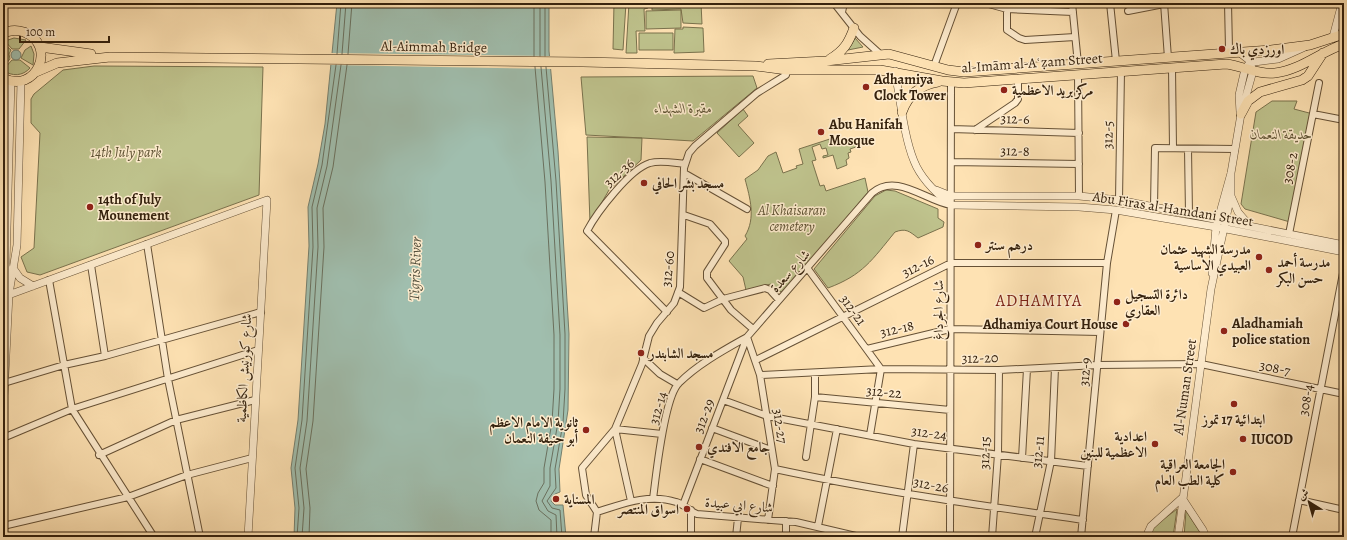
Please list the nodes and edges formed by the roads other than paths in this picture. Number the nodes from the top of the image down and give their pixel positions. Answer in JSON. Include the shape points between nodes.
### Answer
{"nodes":[{"id":1,"x":834,"y":3,"type":"edge"},
{"id":2,"x":844,"y":3,"type":"edge"},
{"id":3,"x":957,"y":3,"type":"edge"},
{"id":4,"x":985,"y":3,"type":"edge"},
{"id":5,"x":1072,"y":3,"type":"edge"},
{"id":6,"x":1110,"y":3,"type":"edge"},
{"id":7,"x":1228,"y":3,"type":"edge"},
{"id":8,"x":1342,"y":3,"type":"edge"},
{"id":9,"x":1162,"y":4,"type":"edge"},
{"id":10,"x":1007,"y":9,"type":"junction"},
{"id":11,"x":1128,"y":11,"type":"dead end"},
{"id":12,"x":842,"y":12,"type":"junction"},
{"id":13,"x":1073,"y":12,"type":"junction"},
{"id":14,"x":854,"y":28,"type":"junction"},
{"id":15,"x":3,"y":34,"type":"edge"},
{"id":16,"x":1344,"y":34,"type":"edge"},
{"id":17,"x":1075,"y":37,"type":"junction"},
{"id":18,"x":1333,"y":37,"type":"junction"},
{"id":19,"x":1344,"y":44,"type":"edge"},
{"id":20,"x":1310,"y":45,"type":"junction"},
{"id":21,"x":40,"y":47,"type":"junction"},
{"id":22,"x":1229,"y":48,"type":"dead end"},
{"id":23,"x":1240,"y":53,"type":"junction"},
{"id":24,"x":1324,"y":53,"type":"junction"},
{"id":25,"x":880,"y":54,"type":"junction"},
{"id":26,"x":898,"y":56,"type":"junction"},
{"id":27,"x":110,"y":57,"type":"junction"},
{"id":28,"x":1168,"y":58,"type":"junction"},
{"id":29,"x":826,"y":61,"type":"junction"},
{"id":30,"x":1116,"y":61,"type":"junction"},
{"id":31,"x":1078,"y":64,"type":"junction"},
{"id":32,"x":756,"y":66,"type":"junction"},
{"id":33,"x":934,"y":66,"type":"junction"},
{"id":34,"x":1172,"y":68,"type":"junction"},
{"id":35,"x":1249,"y":68,"type":"junction"},
{"id":36,"x":787,"y":70,"type":"junction"},
{"id":37,"x":880,"y":70,"type":"junction"},
{"id":38,"x":895,"y":71,"type":"junction"},
{"id":39,"x":1120,"y":71,"type":"junction"},
{"id":40,"x":36,"y":72,"type":"junction"},
{"id":41,"x":1078,"y":74,"type":"junction"},
{"id":42,"x":1018,"y":78,"type":"junction"},
{"id":43,"x":7,"y":80,"type":"edge"},
{"id":44,"x":21,"y":81,"type":"junction"},
{"id":45,"x":942,"y":81,"type":"junction"},
{"id":46,"x":951,"y":82,"type":"junction"},
{"id":47,"x":1319,"y":83,"type":"dead end"},
{"id":48,"x":902,"y":112,"type":"junction"},
{"id":49,"x":1241,"y":114,"type":"junction"},
{"id":50,"x":1314,"y":114,"type":"junction"},
{"id":51,"x":1344,"y":120,"type":"edge"},
{"id":52,"x":951,"y":129,"type":"junction"},
{"id":53,"x":975,"y":130,"type":"junction"},
{"id":54,"x":1079,"y":133,"type":"junction"},
{"id":55,"x":6,"y":140,"type":"edge"},
{"id":56,"x":1173,"y":148,"type":"junction"},
{"id":57,"x":1188,"y":149,"type":"junction"},
{"id":58,"x":1235,"y":149,"type":"junction"},
{"id":59,"x":951,"y":162,"type":"junction"},
{"id":60,"x":685,"y":164,"type":"junction"},
{"id":61,"x":1079,"y":164,"type":"junction"},
{"id":62,"x":684,"y":173,"type":"junction"},
{"id":63,"x":1231,"y":173,"type":"junction"},
{"id":64,"x":931,"y":187,"type":"junction"},
{"id":65,"x":1231,"y":195,"type":"junction"},
{"id":66,"x":952,"y":196,"type":"junction"},
{"id":67,"x":1079,"y":196,"type":"junction"},
{"id":68,"x":1119,"y":200,"type":"junction"},
{"id":69,"x":5,"y":202,"type":"edge"},
{"id":70,"x":952,"y":205,"type":"junction"},
{"id":71,"x":1079,"y":207,"type":"junction"},
{"id":72,"x":1154,"y":207,"type":"junction"},
{"id":73,"x":747,"y":209,"type":"dead end"},
{"id":74,"x":1116,"y":210,"type":"junction"},
{"id":75,"x":1189,"y":214,"type":"junction"},
{"id":76,"x":684,"y":215,"type":"junction"},
{"id":77,"x":1216,"y":223,"type":"junction"},
{"id":78,"x":1225,"y":225,"type":"junction"},
{"id":79,"x":1250,"y":226,"type":"junction"},
{"id":80,"x":1290,"y":234,"type":"junction"},
{"id":81,"x":147,"y":244,"type":"junction"},
{"id":82,"x":1344,"y":245,"type":"edge"},
{"id":83,"x":1344,"y":252,"type":"edge"},
{"id":84,"x":951,"y":263,"type":"junction"},
{"id":85,"x":1107,"y":263,"type":"junction"},
{"id":86,"x":5,"y":264,"type":"edge"},
{"id":87,"x":91,"y":265,"type":"junction"},
{"id":88,"x":14,"y":268,"type":"junction"},
{"id":89,"x":1344,"y":268,"type":"edge"},
{"id":90,"x":808,"y":269,"type":"junction"},
{"id":91,"x":49,"y":280,"type":"junction"},
{"id":92,"x":32,"y":286,"type":"junction"},
{"id":93,"x":1211,"y":289,"type":"junction"},
{"id":94,"x":678,"y":292,"type":"junction"},
{"id":95,"x":6,"y":296,"type":"edge"},
{"id":96,"x":723,"y":299,"type":"junction"},
{"id":97,"x":779,"y":300,"type":"junction"},
{"id":98,"x":260,"y":312,"type":"junction"},
{"id":99,"x":667,"y":312,"type":"junction"},
{"id":100,"x":843,"y":316,"type":"junction"},
{"id":101,"x":950,"y":329,"type":"junction"},
{"id":102,"x":752,"y":330,"type":"junction"},
{"id":103,"x":1100,"y":332,"type":"junction"},
{"id":104,"x":747,"y":337,"type":"junction"},
{"id":105,"x":163,"y":340,"type":"junction"},
{"id":106,"x":867,"y":349,"type":"junction"},
{"id":107,"x":258,"y":350,"type":"junction"},
{"id":108,"x":105,"y":356,"type":"junction"},
{"id":109,"x":643,"y":358,"type":"junction"},
{"id":110,"x":756,"y":360,"type":"junction"},
{"id":111,"x":1201,"y":364,"type":"junction"},
{"id":112,"x":64,"y":365,"type":"junction"},
{"id":113,"x":1098,"y":365,"type":"junction"},
{"id":114,"x":1055,"y":368,"type":"junction"},
{"id":115,"x":881,"y":369,"type":"junction"},
{"id":116,"x":1027,"y":369,"type":"junction"},
{"id":117,"x":950,"y":370,"type":"junction"},
{"id":118,"x":999,"y":370,"type":"junction"},
{"id":119,"x":815,"y":373,"type":"junction"},
{"id":120,"x":760,"y":375,"type":"junction"},
{"id":121,"x":168,"y":379,"type":"junction"},
{"id":122,"x":4,"y":383,"type":"junction"},
{"id":123,"x":677,"y":384,"type":"junction"},
{"id":124,"x":1320,"y":390,"type":"junction"},
{"id":125,"x":1344,"y":394,"type":"edge"},
{"id":126,"x":815,"y":397,"type":"junction"},
{"id":127,"x":256,"y":400,"type":"junction"},
{"id":128,"x":723,"y":400,"type":"junction"},
{"id":129,"x":875,"y":403,"type":"junction"},
{"id":130,"x":72,"y":409,"type":"junction"},
{"id":131,"x":950,"y":410,"type":"junction"},
{"id":132,"x":3,"y":416,"type":"edge"},
{"id":133,"x":767,"y":416,"type":"junction"},
{"id":134,"x":176,"y":420,"type":"junction"},
{"id":135,"x":811,"y":424,"type":"junction"},
{"id":136,"x":712,"y":428,"type":"junction"},
{"id":137,"x":615,"y":429,"type":"junction"},
{"id":138,"x":837,"y":429,"type":"junction"},
{"id":139,"x":662,"y":434,"type":"junction"},
{"id":140,"x":870,"y":435,"type":"junction"},
{"id":141,"x":3,"y":438,"type":"edge"},
{"id":142,"x":914,"y":444,"type":"junction"},
{"id":143,"x":950,"y":448,"type":"junction"},
{"id":144,"x":771,"y":450,"type":"junction"},
{"id":145,"x":998,"y":454,"type":"junction"},
{"id":146,"x":99,"y":455,"type":"junction"},
{"id":147,"x":806,"y":457,"type":"dead end"},
{"id":148,"x":252,"y":458,"type":"junction"},
{"id":149,"x":1022,"y":458,"type":"junction"},
{"id":150,"x":700,"y":459,"type":"junction"},
{"id":151,"x":1051,"y":461,"type":"junction"},
{"id":152,"x":1088,"y":466,"type":"junction"},
{"id":153,"x":775,"y":469,"type":"junction"},
{"id":154,"x":187,"y":475,"type":"junction"},
{"id":155,"x":827,"y":480,"type":"junction"},
{"id":156,"x":773,"y":486,"type":"junction"},
{"id":157,"x":908,"y":492,"type":"junction"},
{"id":158,"x":128,"y":497,"type":"junction"},
{"id":159,"x":653,"y":498,"type":"junction"},
{"id":160,"x":1182,"y":498,"type":"junction"},
{"id":161,"x":950,"y":500,"type":"junction"},
{"id":162,"x":1299,"y":500,"type":"junction"},
{"id":163,"x":631,"y":501,"type":"junction"},
{"id":164,"x":683,"y":504,"type":"junction"},
{"id":165,"x":994,"y":507,"type":"junction"},
{"id":166,"x":691,"y":510,"type":"junction"},
{"id":167,"x":1344,"y":510,"type":"edge"},
{"id":168,"x":597,"y":512,"type":"junction"},
{"id":169,"x":1038,"y":514,"type":"junction"},
{"id":170,"x":738,"y":518,"type":"junction"},
{"id":171,"x":768,"y":520,"type":"junction"},
{"id":172,"x":1083,"y":520,"type":"junction"},
{"id":173,"x":786,"y":521,"type":"junction"},
{"id":174,"x":3,"y":526,"type":"edge"},
{"id":175,"x":818,"y":526,"type":"junction"},
{"id":176,"x":831,"y":530,"type":"junction"},
{"id":177,"x":154,"y":537,"type":"edge"},
{"id":178,"x":200,"y":537,"type":"edge"},
{"id":179,"x":248,"y":537,"type":"edge"},
{"id":180,"x":594,"y":537,"type":"edge"},
{"id":181,"x":691,"y":537,"type":"edge"},
{"id":182,"x":736,"y":537,"type":"edge"},
{"id":183,"x":786,"y":537,"type":"edge"},
{"id":184,"x":830,"y":537,"type":"edge"},
{"id":185,"x":860,"y":537,"type":"edge"},
{"id":186,"x":902,"y":537,"type":"edge"},
{"id":187,"x":950,"y":537,"type":"edge"},
{"id":188,"x":992,"y":537,"type":"edge"},
{"id":189,"x":1034,"y":537,"type":"edge"},
{"id":190,"x":1081,"y":537,"type":"edge"},
{"id":191,"x":1146,"y":537,"type":"edge"},
{"id":192,"x":1178,"y":537,"type":"edge"},
{"id":193,"x":1206,"y":537,"type":"edge"},
{"id":194,"x":1292,"y":537,"type":"edge"}],
"edges":[{"from":1,"to":12,"type":"street"},
{"from":2,"to":12,"type":"street"},
{"from":3,"to":33,"type":"street"},
{"from":4,"to":10,"type":"street"},
{"from":5,"to":13,"type":"street"},
{"from":6,"to":30,"type":"street"},
{"from":7,"to":22,"type":"street"},
{"from":8,"to":18,"type":"street"},
{"from":9,"to":11,"type":"street"},
{"from":9,"to":28,"type":"street"},
{"from":10,"to":13,"type":"street"},
{"from":10,"to":17,"type":"street","via":[[1007,30],[1019,38],[1026,40]]},
{"from":12,"to":14,"type":"street"},
{"from":13,"to":17,"type":"street"},
{"from":14,"to":25,"type":"street"},
{"from":14,"to":29,"type":"main road","via":[[843,50]]},
{"from":15,"to":21,"type":"main road","via":[[14,30],[22,31],[33,37]]},
{"from":16,"to":18,"type":"main road","name":"al-Imām al-Aʿẓam Street"},
{"from":17,"to":31,"type":"street"},
{"from":18,"to":20,"type":"main road","name":"al-Imām al-Aʿẓam Street"},
{"from":19,"to":24,"type":"main road","name":"al-Imām al-Aʿẓam Street"},
{"from":20,"to":23,"type":"main road","name":"al-Imām al-Aʿẓam Street"},
{"from":20,"to":35,"type":"street"},
{"from":21,"to":27,"type":"main road","name":"Al-Aimmah Bridge"},
{"from":21,"to":40,"type":"main road","via":[[40,64]]},
{"from":23,"to":28,"type":"main road","name":"al-Imām al-Aʿẓam Street"},
{"from":23,"to":35,"type":"street","via":[[1246,57]]},
{"from":24,"to":35,"type":"main road","name":"al-Imām al-Aʿẓam Street","via":[[1286,71],[1275,73]]},
{"from":24,"to":49,"type":"main road","via":[[1308,76],[1260,92],[1248,101]]},
{"from":25,"to":26,"type":"main road","name":"al-Imām al-Aʿẓam Street"},
{"from":25,"to":29,"type":"main road","name":"al-Imām al-Aʿẓam Street"},
{"from":25,"to":37,"type":"main road"},
{"from":26,"to":33,"type":"main road","name":"al-Imām al-Aʿẓam Street"},
{"from":26,"to":38,"type":"main road"},
{"from":27,"to":32,"type":"main road","name":"Al-Aimmah Bridge"},
{"from":27,"to":40,"type":"main road","name":"Al-Aimmah Bridge","via":[[57,63]]},
{"from":28,"to":30,"type":"main road","name":"al-Imām al-Aʿẓam Street"},
{"from":29,"to":32,"type":"main road","name":"al-Imām al-Aʿẓam Street"},
{"from":30,"to":31,"type":"main road","name":"al-Imām al-Aʿẓam Street"},
{"from":31,"to":33,"type":"main road","name":"al-Imām al-Aʿẓam Street","via":[[964,72]]},
{"from":32,"to":36,"type":"main road","name":"al-Imām al-Aʿẓam Street"},
{"from":34,"to":35,"type":"main road","name":"al-Imām al-Aʿẓam Street","via":[[1226,64]]},
{"from":34,"to":39,"type":"main road","name":"al-Imām al-Aʿẓam Street"},
{"from":34,"to":56,"type":"street"},
{"from":35,"to":49,"type":"street","name":"Al-Numan Street","via":[[1238,100]]},
{"from":36,"to":37,"type":"main road","name":"al-Imām al-Aʿẓam Street"},
{"from":36,"to":60,"type":"street","name":"312-60","via":[[786,75],[757,93],[695,146]]},
{"from":37,"to":38,"type":"main road","name":"al-Imām al-Aʿẓam Street"},
{"from":38,"to":45,"type":"main road","name":"al-Imām al-Aʿẓam Street"},
{"from":38,"to":48,"type":"street"},
{"from":39,"to":41,"type":"main road","name":"al-Imām al-Aʿẓam Street"},
{"from":39,"to":68,"type":"street","name":"312-5"},
{"from":40,"to":44,"type":"main road","name":"Al-Aimmah Bridge"},
{"from":41,"to":42,"type":"main road","name":"al-Imām al-Aʿẓam Street"},
{"from":41,"to":54,"type":"street"},
{"from":42,"to":46,"type":"main road","name":"al-Imām al-Aʿẓam Street"},
{"from":42,"to":53,"type":"street","via":[[1018,99],[1015,103]]},
{"from":43,"to":44,"type":"main road"},
{"from":43,"to":55,"type":"street"},
{"from":44,"to":88,"type":"street","via":[[17,245]]},
{"from":45,"to":46,"type":"main road","name":"al-Imām al-Aʿẓam Street"},
{"from":45,"to":48,"type":"main road","via":[[922,86],[913,92]]},
{"from":46,"to":52,"type":"street","name":"شارع الجرداغ"},
{"from":47,"to":50,"type":"street","name":"308-2"},
{"from":48,"to":64,"type":"street","via":[[914,161]]},
{"from":49,"to":58,"type":"street","name":"Al-Numan Street"},
{"from":50,"to":51,"type":"street"},
{"from":50,"to":80,"type":"street","name":"308-2"},
{"from":52,"to":53,"type":"street","name":"312-6"},
{"from":52,"to":59,"type":"street","name":"شارع الجرداغ"},
{"from":53,"to":54,"type":"street","name":"312-6"},
{"from":54,"to":61,"type":"street"},
{"from":55,"to":69,"type":"street"},
{"from":56,"to":57,"type":"street"},
{"from":56,"to":72,"type":"street","via":[[1155,148]]},
{"from":57,"to":58,"type":"street"},
{"from":57,"to":75,"type":"street"},
{"from":58,"to":63,"type":"street","name":"Al-Numan Street"},
{"from":59,"to":61,"type":"street","name":"312-8"},
{"from":59,"to":66,"type":"street","name":"شارع الجرداغ"},
{"from":60,"to":62,"type":"street","name":"312-60"},
{"from":60,"to":99,"type":"street","name":"312-36","via":[[656,162],[646,165],[612,194],[587,231]]},
{"from":61,"to":67,"type":"street"},
{"from":62,"to":73,"type":"street"},
{"from":62,"to":76,"type":"street","name":"312-60"},
{"from":63,"to":65,"type":"street","name":"Al-Numan Street"},
{"from":63,"to":77,"type":"street","name":"Al-Numan Street"},
{"from":64,"to":66,"type":"street","name":"Abu Firas al-Hamdani Street"},
{"from":64,"to":70,"type":"street"},
{"from":65,"to":78,"type":"street","name":"Al-Numan Street"},
{"from":65,"to":79,"type":"street","via":[[1238,212]]},
{"from":66,"to":67,"type":"street","name":"Abu Firas al-Hamdani Street"},
{"from":66,"to":70,"type":"street","name":"شارع الجرداغ"},
{"from":67,"to":68,"type":"street","name":"Abu Firas al-Hamdani Street"},
{"from":67,"to":71,"type":"street"},
{"from":68,"to":72,"type":"street","name":"Abu Firas al-Hamdani Street"},
{"from":69,"to":86,"type":"street"},
{"from":70,"to":71,"type":"street","name":"Abu Firas al-Hamdani Street"},
{"from":70,"to":84,"type":"street","name":"شارع الجرداغ"},
{"from":70,"to":90,"type":"street","name":"شارع سعدة","via":[[898,186],[888,185],[880,188],[872,193]]},
{"from":71,"to":74,"type":"street","name":"Abu Firas al-Hamdani Street"},
{"from":72,"to":75,"type":"street","name":"Abu Firas al-Hamdani Street"},
{"from":74,"to":77,"type":"street","name":"Abu Firas al-Hamdani Street"},
{"from":74,"to":85,"type":"street","name":"312-9"},
{"from":75,"to":77,"type":"street","name":"Abu Firas al-Hamdani Street"},
{"from":76,"to":94,"type":"street","name":"312-60","via":[[682,277]]},
{"from":76,"to":96,"type":"street","via":[[710,224],[725,241],[706,276]]},
{"from":77,"to":78,"type":"street","name":"Abu Firas al-Hamdani Street"},
{"from":77,"to":93,"type":"street","name":"Al-Numan Street"},
{"from":78,"to":79,"type":"street","name":"Abu Firas al-Hamdani Street"},
{"from":78,"to":83,"type":"street","name":"Abu Firas al-Hamdani Street"},
{"from":78,"to":93,"type":"street","name":"Al-Numan Street"},
{"from":79,"to":80,"type":"street","name":"Abu Firas al-Hamdani Street"},
{"from":80,"to":82,"type":"street","name":"Abu Firas al-Hamdani Street"},
{"from":81,"to":87,"type":"street"},
{"from":81,"to":98,"type":"street","name":"شارع كورنيش الكاظمية","via":[[267,200]]},
{"from":81,"to":105,"type":"street"},
{"from":84,"to":85,"type":"street","name":"312-16"},
{"from":84,"to":100,"type":"street","name":"312-16"},
{"from":84,"to":101,"type":"street","name":"شارع الجرداغ"},
{"from":85,"to":103,"type":"street","name":"312-9"},
{"from":86,"to":95,"type":"street"},
{"from":87,"to":91,"type":"street"},
{"from":87,"to":108,"type":"street"},
{"from":88,"to":92,"type":"street","via":[[20,278]]},
{"from":88,"to":95,"type":"street"},
{"from":89,"to":124,"type":"street","name":"308-4"},
{"from":90,"to":97,"type":"street","name":"شارع سعدة"},
{"from":90,"to":100,"type":"street","name":"312-21"},
{"from":91,"to":92,"type":"street"},
{"from":91,"to":112,"type":"street"},
{"from":92,"to":95,"type":"street"},
{"from":93,"to":111,"type":"street","name":"Al-Numan Street"},
{"from":94,"to":96,"type":"street","via":[[704,308]]},
{"from":94,"to":99,"type":"street","name":"312-60"},
{"from":95,"to":122,"type":"street"},
{"from":96,"to":97,"type":"street","via":[[765,288]]},
{"from":96,"to":102,"type":"street"},
{"from":97,"to":102,"type":"street","name":"شارع سعدة"},
{"from":98,"to":105,"type":"street"},
{"from":98,"to":107,"type":"street","name":"شارع كورنيش الكاظمية"},
{"from":99,"to":109,"type":"street","name":"312-60","via":[[653,330]]},
{"from":100,"to":106,"type":"street","name":"312-21"},
{"from":100,"to":110,"type":"street","name":"312-16"},
{"from":101,"to":103,"type":"street","name":"312-18"},
{"from":101,"to":106,"type":"street","name":"312-18"},
{"from":101,"to":117,"type":"street","name":"شارع الجرداغ"},
{"from":102,"to":104,"type":"street","name":"شارع سعدة"},
{"from":103,"to":113,"type":"street","name":"312-9"},
{"from":104,"to":110,"type":"street","name":"312-27"},
{"from":104,"to":123,"type":"street","name":"312-14","via":[[709,360]]},
{"from":104,"to":128,"type":"street","name":"312-29"},
{"from":105,"to":108,"type":"street"},
{"from":105,"to":121,"type":"street"},
{"from":106,"to":115,"type":"street","name":"312-21"},
{"from":107,"to":121,"type":"street"},
{"from":107,"to":127,"type":"street","name":"شارع كورنيش الكاظمية"},
{"from":108,"to":112,"type":"street"},
{"from":109,"to":123,"type":"street","via":[[660,374]]},
{"from":109,"to":137,"type":"street","name":"312-60"},
{"from":110,"to":120,"type":"street","name":"312-27"},
{"from":111,"to":113,"type":"street","name":"312-20"},
{"from":111,"to":124,"type":"street","name":"308-7"},
{"from":111,"to":160,"type":"street","name":"Al-Numan Street"},
{"from":112,"to":122,"type":"street"},
{"from":112,"to":130,"type":"street"},
{"from":113,"to":114,"type":"street","name":"312-20"},
{"from":113,"to":152,"type":"street","name":"312-9"},
{"from":114,"to":116,"type":"street","name":"312-20"},
{"from":114,"to":151,"type":"street","name":"312-11"},
{"from":115,"to":117,"type":"street","name":"312-20"},
{"from":115,"to":119,"type":"street","name":"312-20"},
{"from":115,"to":129,"type":"street"},
{"from":116,"to":118,"type":"street","name":"312-20"},
{"from":116,"to":149,"type":"street"},
{"from":117,"to":118,"type":"street","name":"312-20"},
{"from":117,"to":131,"type":"street","name":"شارع الجرداغ"},
{"from":118,"to":145,"type":"street","name":"312-15"},
{"from":119,"to":120,"type":"street","name":"312-20"},
{"from":119,"to":126,"type":"street"},
{"from":120,"to":133,"type":"street","name":"312-27"},
{"from":121,"to":130,"type":"street"},
{"from":121,"to":134,"type":"street"},
{"from":122,"to":132,"type":"street"},
{"from":123,"to":139,"type":"street","name":"312-14"},
{"from":124,"to":125,"type":"street","name":"308-7"},
{"from":124,"to":162,"type":"street","name":"308-4"},
{"from":126,"to":129,"type":"street","name":"312-22"},
{"from":126,"to":135,"type":"street"},
{"from":127,"to":134,"type":"street"},
{"from":127,"to":148,"type":"street","name":"شارع كورنيش الكاظمية"},
{"from":128,"to":133,"type":"street","name":"312-24"},
{"from":128,"to":136,"type":"street","name":"312-29"},
{"from":129,"to":131,"type":"street","name":"312-22"},
{"from":129,"to":140,"type":"street"},
{"from":130,"to":141,"type":"street"},
{"from":130,"to":146,"type":"street"},
{"from":131,"to":143,"type":"street","name":"شارع الجرداغ"},
{"from":133,"to":135,"type":"street","name":"312-24"},
{"from":133,"to":144,"type":"street","name":"312-27"},
{"from":134,"to":146,"type":"street"},
{"from":134,"to":154,"type":"street"},
{"from":135,"to":138,"type":"street","name":"312-24"},
{"from":135,"to":147,"type":"street"},
{"from":136,"to":144,"type":"street"},
{"from":136,"to":150,"type":"street","name":"312-29"},
{"from":137,"to":139,"type":"street"},
{"from":137,"to":163,"type":"street"},
{"from":137,"to":168,"type":"street","name":"312-60","via":[[582,468],[586,495]]},
{"from":138,"to":140,"type":"street","name":"312-24"},
{"from":138,"to":155,"type":"street"},
{"from":139,"to":159,"type":"street","name":"312-14"},
{"from":140,"to":142,"type":"street","name":"312-24"},
{"from":142,"to":143,"type":"street","name":"312-24"},
{"from":142,"to":157,"type":"street"},
{"from":143,"to":145,"type":"street","name":"312-24"},
{"from":143,"to":161,"type":"street","name":"شارع الجرداغ"},
{"from":144,"to":153,"type":"street","name":"312-27"},
{"from":145,"to":149,"type":"street","name":"312-24"},
{"from":145,"to":165,"type":"street","name":"312-15"},
{"from":146,"to":158,"type":"street"},
{"from":148,"to":154,"type":"street"},
{"from":148,"to":179,"type":"street","name":"شارع كورنيش الكاظمية"},
{"from":149,"to":151,"type":"street","name":"312-24"},
{"from":150,"to":156,"type":"street"},
{"from":150,"to":164,"type":"street","name":"312-29"},
{"from":151,"to":152,"type":"street","name":"312-24"},
{"from":151,"to":169,"type":"street","name":"312-11"},
{"from":152,"to":172,"type":"street","name":"312-9"},
{"from":153,"to":155,"type":"street","name":"312-26"},
{"from":153,"to":156,"type":"street","name":"312-27"},
{"from":154,"to":158,"type":"street"},
{"from":154,"to":178,"type":"street"},
{"from":155,"to":157,"type":"street","name":"312-26"},
{"from":155,"to":175,"type":"street"},
{"from":156,"to":171,"type":"street","name":"312-27"},
{"from":157,"to":161,"type":"street","name":"312-26"},
{"from":157,"to":186,"type":"street"},
{"from":158,"to":174,"type":"street"},
{"from":158,"to":177,"type":"street"},
{"from":159,"to":163,"type":"street","name":"شارع ابي عبيدة"},
{"from":159,"to":164,"type":"street","name":"شارع ابي عبيدة"},
{"from":160,"to":191,"type":"street","via":[[1151,526]]},
{"from":160,"to":192,"type":"street","name":"Al-Numan Street"},
{"from":160,"to":193,"type":"street"},
{"from":161,"to":165,"type":"street","name":"312-26"},
{"from":161,"to":187,"type":"street","name":"شارع الجرداغ"},
{"from":162,"to":167,"type":"street"},
{"from":162,"to":194,"type":"street","name":"308-4"},
{"from":163,"to":168,"type":"street","name":"شارع ابي عبيدة"},
{"from":164,"to":166,"type":"street","name":"شارع ابي عبيدة"},
{"from":165,"to":169,"type":"street","name":"312-26"},
{"from":165,"to":188,"type":"street","name":"312-15"},
{"from":166,"to":170,"type":"street","name":"شارع ابي عبيدة","via":[[700,515]]},
{"from":166,"to":181,"type":"street"},
{"from":168,"to":180,"type":"street"},
{"from":169,"to":172,"type":"street","name":"312-26"},
{"from":169,"to":189,"type":"street","name":"312-11"},
{"from":170,"to":171,"type":"street","name":"شارع ابي عبيدة"},
{"from":170,"to":182,"type":"street"},
{"from":171,"to":173,"type":"street","name":"شارع ابي عبيدة"},
{"from":172,"to":190,"type":"street","name":"312-9"},
{"from":173,"to":175,"type":"street","name":"شارع ابي عبيدة"},
{"from":173,"to":183,"type":"street"},
{"from":175,"to":176,"type":"street","name":"شارع ابي عبيدة"},
{"from":176,"to":184,"type":"street"},
{"from":176,"to":185,"type":"street","name":"شارع ابي عبيدة"}]}
